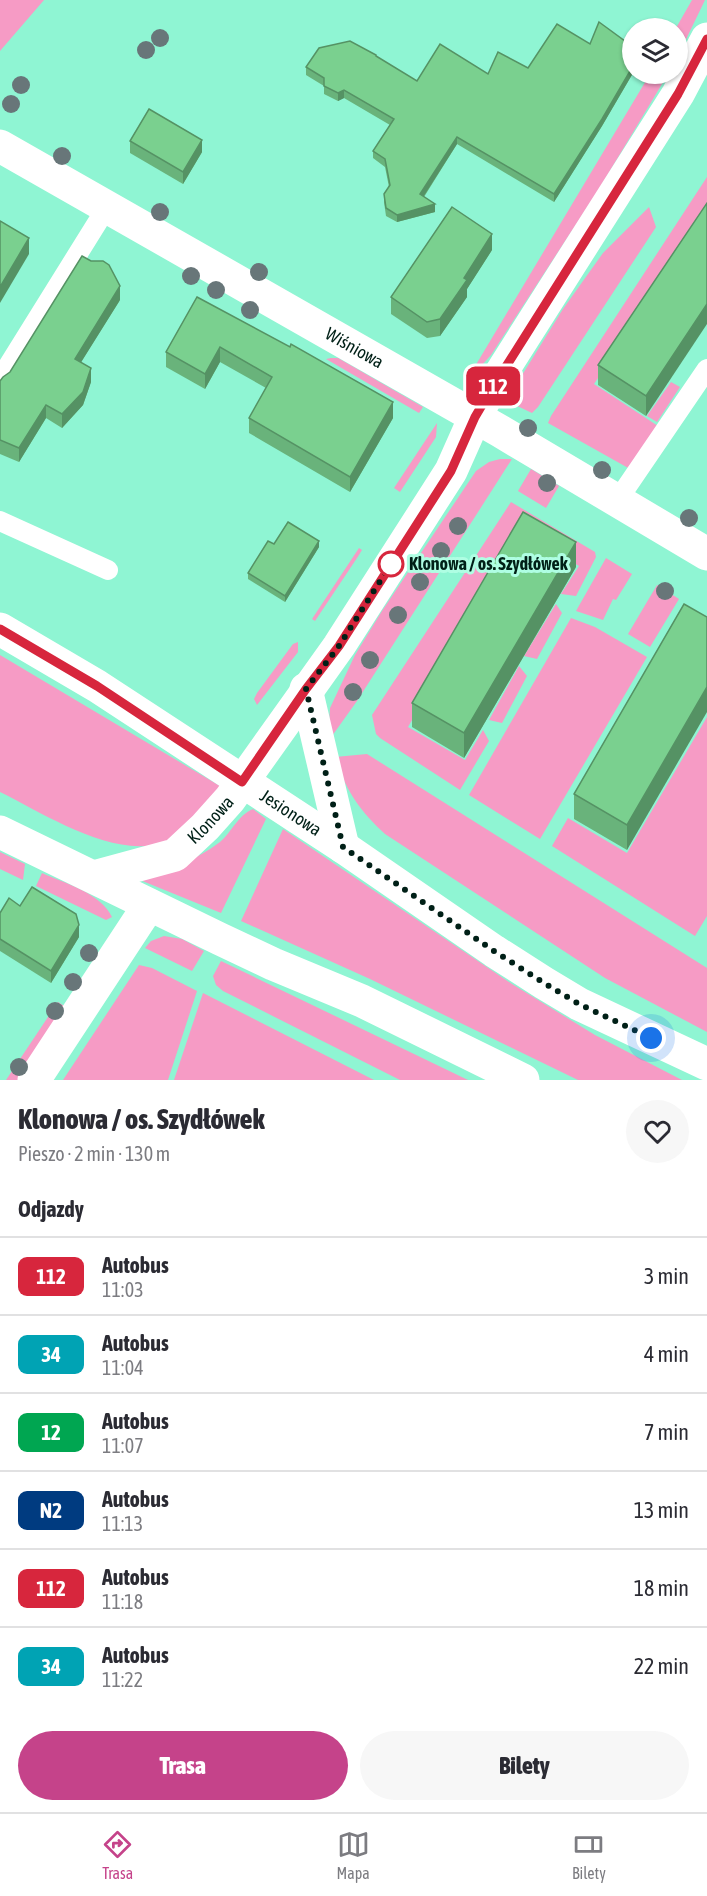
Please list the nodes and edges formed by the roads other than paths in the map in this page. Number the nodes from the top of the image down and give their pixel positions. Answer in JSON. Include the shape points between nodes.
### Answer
{"nodes":[{"id":1,"x":707,"y":39,"type":"edge"},
{"id":2,"x":0,"y":146,"type":"edge"},
{"id":3,"x":107,"y":207,"type":"junction"},
{"id":4,"x":707,"y":369,"type":"edge"},
{"id":5,"x":0,"y":378,"type":"edge"},
{"id":6,"x":475,"y":417,"type":"junction"},
{"id":7,"x":618,"y":501,"type":"junction"},
{"id":8,"x":0,"y":521,"type":"edge"},
{"id":9,"x":707,"y":554,"type":"edge"},
{"id":10,"x":108,"y":570,"type":"dead end"},
{"id":11,"x":0,"y":629,"type":"edge"},
{"id":12,"x":306,"y":689,"type":"junction"},
{"id":13,"x":242,"y":782,"type":"junction"},
{"id":14,"x":0,"y":832,"type":"edge"},
{"id":15,"x":343,"y":847,"type":"junction"},
{"id":16,"x":94,"y":877,"type":"junction"},
{"id":17,"x":149,"y":905,"type":"junction"},
{"id":18,"x":707,"y":1064,"type":"edge"},
{"id":19,"x":34,"y":1080,"type":"edge"},
{"id":20,"x":524,"y":1080,"type":"edge"}],
"edges":[{"from":1,"to":6,"type":"street","name":"Klonowa","via":[[678,94]]},
{"from":2,"to":3,"type":"street","name":"Wiśniowa"},
{"from":3,"to":5,"type":"lane"},
{"from":3,"to":6,"type":"street","name":"Wiśniowa"},
{"from":4,"to":7,"type":"lane"},
{"from":6,"to":7,"type":"street","name":"Wiśniowa"},
{"from":6,"to":12,"type":"street","name":"Klonowa","via":[[451,471],[339,646]]},
{"from":7,"to":9,"type":"street","name":"Wiśniowa"},
{"from":8,"to":10,"type":"lane"},
{"from":11,"to":13,"type":"street","name":"Jesionowa","via":[[97,686]]},
{"from":12,"to":13,"type":"street","name":"Klonowa"},
{"from":12,"to":15,"type":"street"},
{"from":13,"to":15,"type":"street","name":"Jesionowa"},
{"from":13,"to":16,"type":"street","name":"Klonowa","via":[[206,826],[175,855]]},
{"from":14,"to":16,"type":"street"},
{"from":15,"to":18,"type":"street","name":"Jesionowa","via":[[579,1004]]},
{"from":16,"to":17,"type":"street"},
{"from":17,"to":19,"type":"street"},
{"from":17,"to":20,"type":"street","via":[[362,1001]]}]}
